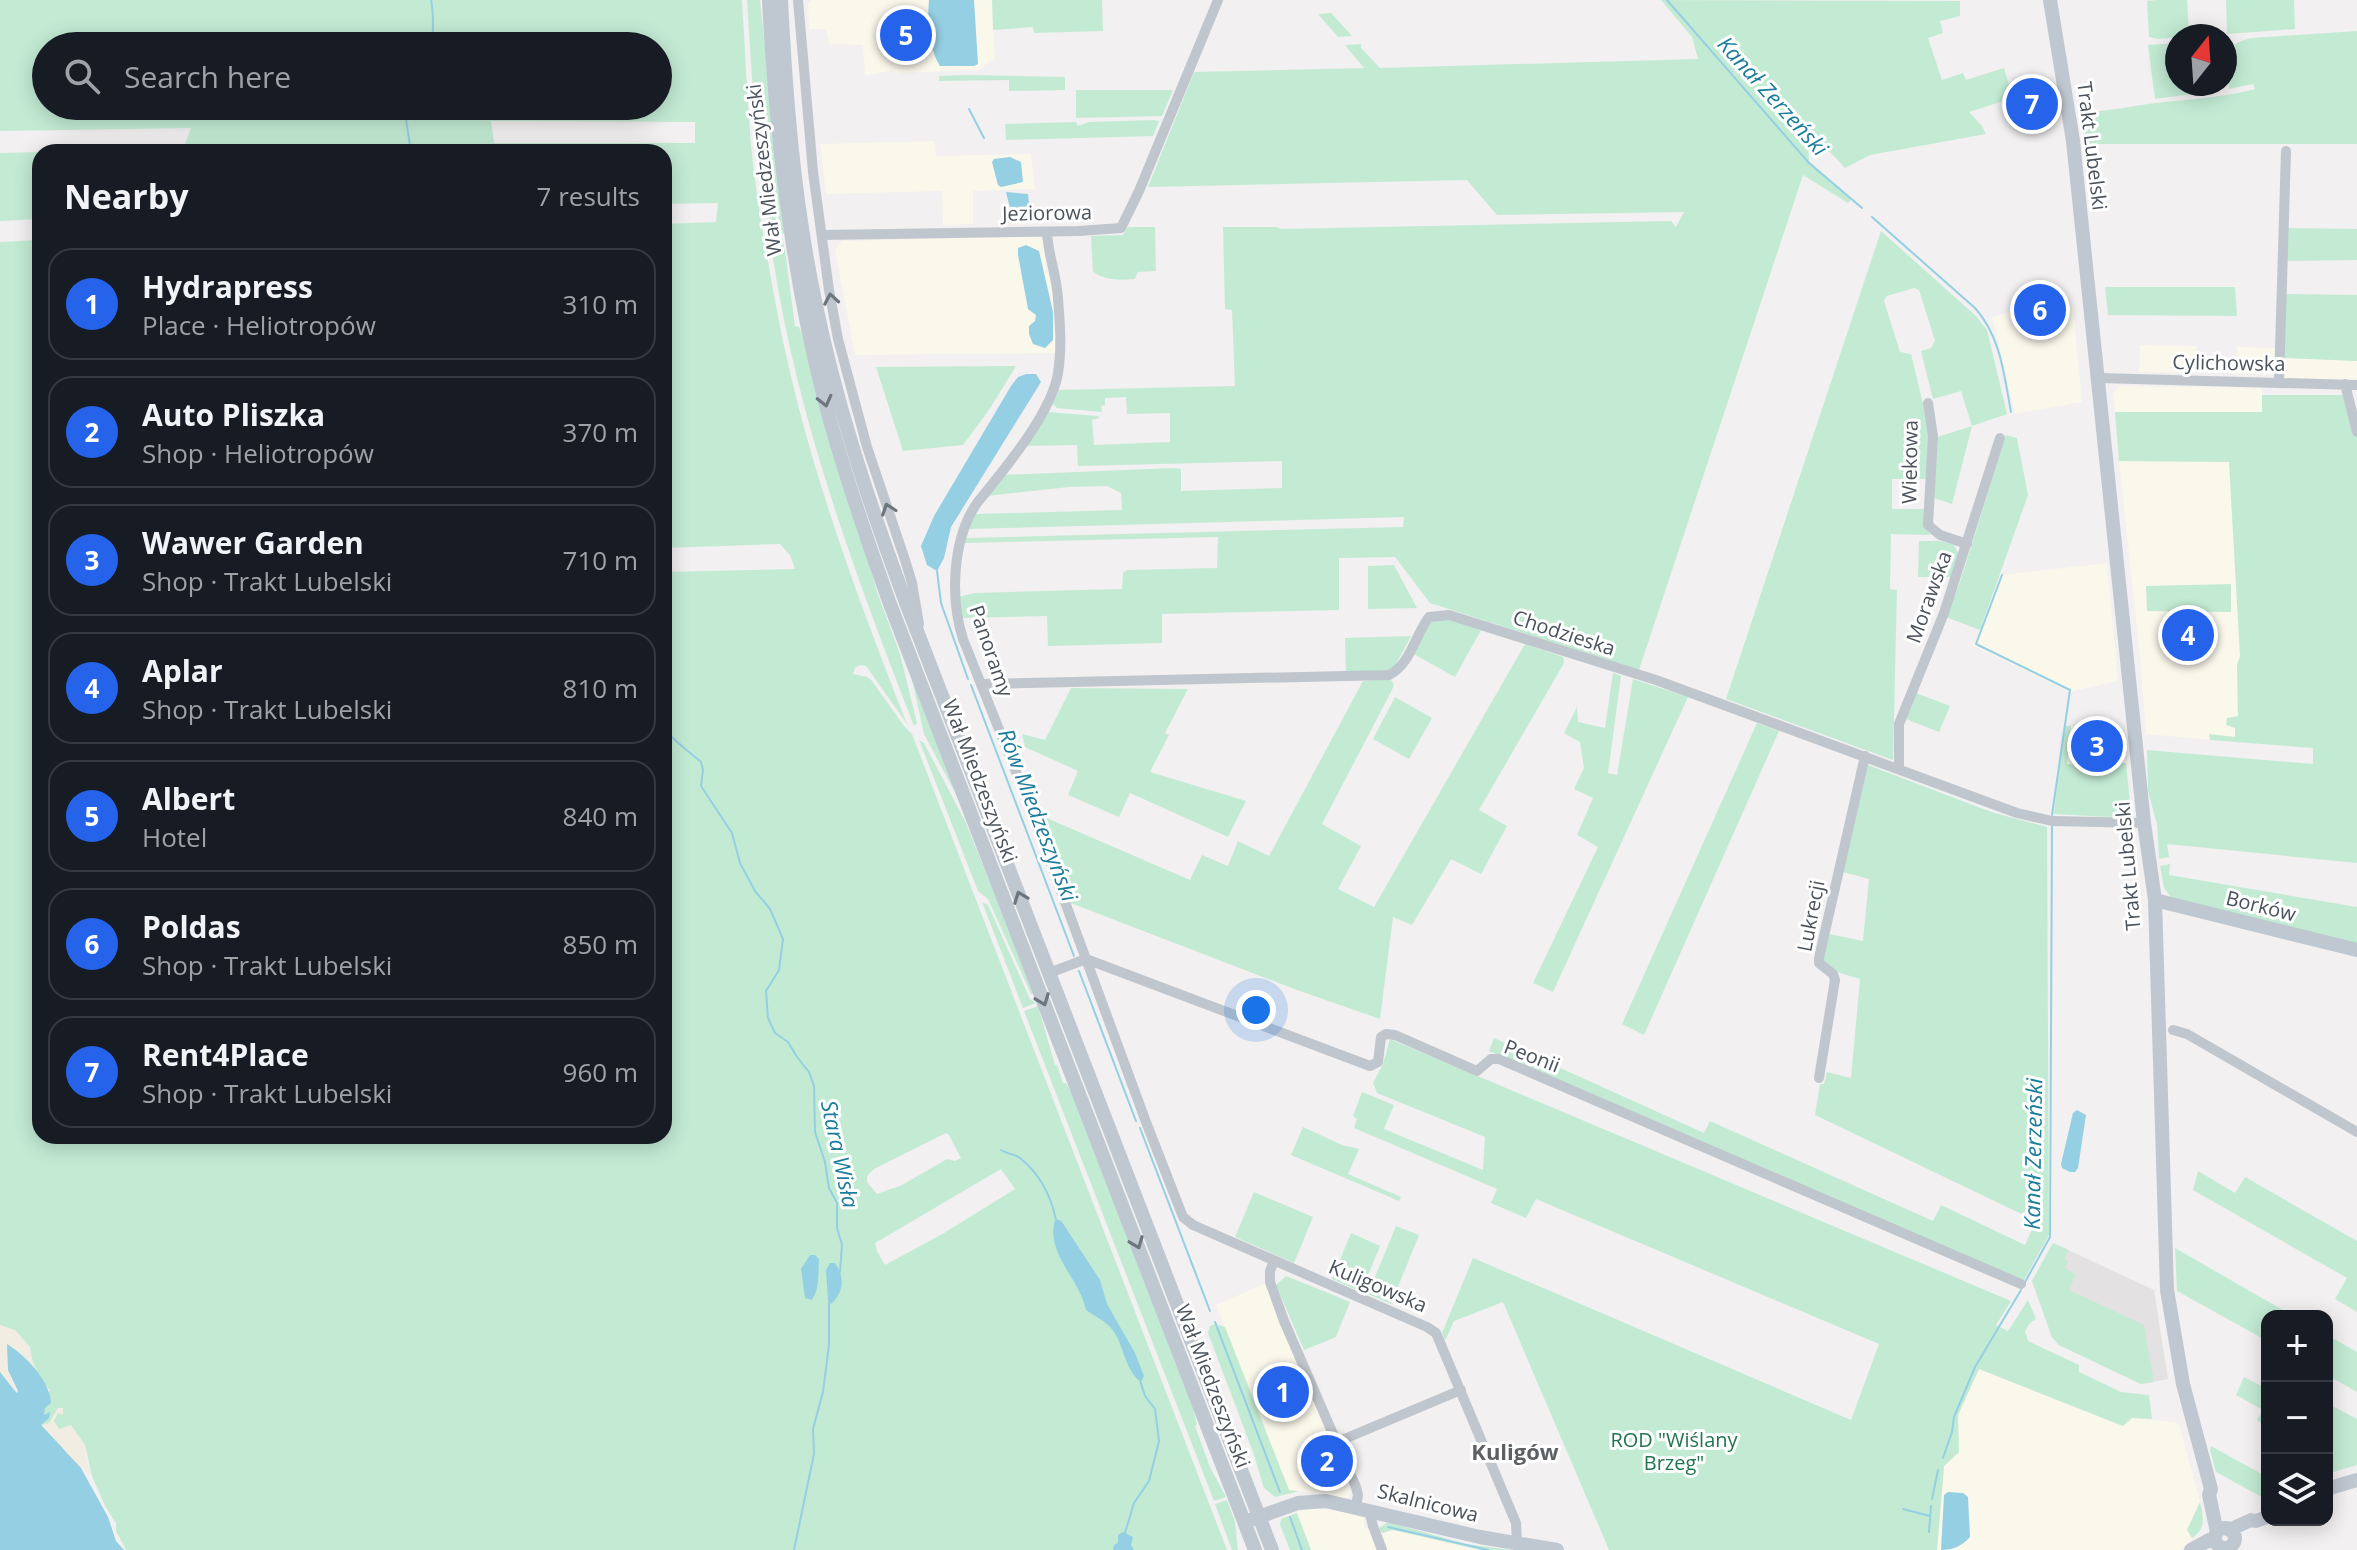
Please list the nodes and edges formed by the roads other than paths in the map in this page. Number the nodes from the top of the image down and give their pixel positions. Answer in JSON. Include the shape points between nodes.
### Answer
{"nodes":[{"id":1,"x":769,"y":0,"type":"edge"},
{"id":2,"x":781,"y":0,"type":"edge"},
{"id":3,"x":798,"y":0,"type":"edge"},
{"id":4,"x":1218,"y":0,"type":"edge"},
{"id":5,"x":2050,"y":0,"type":"edge"},
{"id":6,"x":2286,"y":151,"type":"dead end"},
{"id":7,"x":1047,"y":232,"type":"junction"},
{"id":8,"x":822,"y":235,"type":"junction"},
{"id":9,"x":2099,"y":378,"type":"junction"},
{"id":10,"x":2279,"y":382,"type":"junction"},
{"id":11,"x":2345,"y":384,"type":"junction"},
{"id":12,"x":2357,"y":385,"type":"edge"},
{"id":13,"x":1928,"y":403,"type":"dead end"},
{"id":14,"x":2357,"y":432,"type":"edge"},
{"id":15,"x":2000,"y":438,"type":"dead end"},
{"id":16,"x":1967,"y":544,"type":"junction"},
{"id":17,"x":898,"y":602,"type":"junction"},
{"id":18,"x":912,"y":617,"type":"junction"},
{"id":19,"x":897,"y":623,"type":"junction"},
{"id":20,"x":923,"y":646,"type":"junction"},
{"id":21,"x":983,"y":684,"type":"junction"},
{"id":22,"x":1865,"y":756,"type":"junction"},
{"id":23,"x":1899,"y":769,"type":"junction"},
{"id":24,"x":2144,"y":823,"type":"junction"},
{"id":25,"x":2155,"y":900,"type":"junction"},
{"id":26,"x":2357,"y":950,"type":"edge"},
{"id":27,"x":1086,"y":959,"type":"junction"},
{"id":28,"x":1049,"y":973,"type":"junction"},
{"id":29,"x":2173,"y":1030,"type":"dead end"},
{"id":30,"x":1819,"y":1078,"type":"dead end"},
{"id":31,"x":2357,"y":1132,"type":"edge"},
{"id":32,"x":1274,"y":1261,"type":"junction"},
{"id":33,"x":2021,"y":1284,"type":"dead end"},
{"id":34,"x":1461,"y":1390,"type":"junction"},
{"id":35,"x":1337,"y":1442,"type":"junction"},
{"id":36,"x":2357,"y":1480,"type":"edge"},
{"id":37,"x":2333,"y":1487,"type":"edge"},
{"id":38,"x":1363,"y":1508,"type":"junction"},
{"id":39,"x":1252,"y":1519,"type":"junction"},
{"id":40,"x":2261,"y":1520,"type":"edge"},
{"id":41,"x":2224,"y":1541,"type":"edge"},
{"id":42,"x":1517,"y":1542,"type":"junction"},
{"id":43,"x":1255,"y":1550,"type":"edge"},
{"id":44,"x":1272,"y":1550,"type":"edge"},
{"id":45,"x":1382,"y":1550,"type":"edge"},
{"id":46,"x":1557,"y":1550,"type":"edge"},
{"id":47,"x":2191,"y":1550,"type":"edge"}],
"edges":[{"from":1,"to":17,"type":"main road","name":"Wał Miedzeszyński","one_way":true,"via":[[782,171],[807,322],[842,462]]},
{"from":2,"to":17,"type":"main road","name":"Wał Miedzeszyński","via":[[792,156],[814,297]]},
{"from":3,"to":8,"type":"street","name":"Wał Miedzeszyński"},
{"from":4,"to":7,"type":"street","name":"Jeziorowa","via":[[1123,226]]},
{"from":5,"to":9,"type":"main road","name":"Trakt Lubelski","via":[[2073,141]]},
{"from":6,"to":10,"type":"street"},
{"from":7,"to":8,"type":"street","name":"Jeziorowa"},
{"from":7,"to":21,"type":"street","name":"Panoramy","via":[[1058,294],[1057,379],[1039,419],[973,509],[958,553],[958,623]]},
{"from":20,"to":8,"type":"street","name":"Wał Miedzeszyński","one_way":true,"via":[[912,583],[844,362]]},
{"from":9,"to":10,"type":"street","name":"Cylichowska"},
{"from":9,"to":24,"type":"main road","name":"Trakt Lubelski"},
{"from":10,"to":11,"type":"street","name":"Cylichowska"},
{"from":11,"to":12,"type":"street","name":"Cylichowska"},
{"from":11,"to":14,"type":"street"},
{"from":13,"to":16,"type":"street","name":"Wiekowa","via":[[1933,436],[1928,525]]},
{"from":15,"to":16,"type":"street","name":"Morawska"},
{"from":16,"to":23,"type":"street","name":"Morawska","via":[[1899,724]]},
{"from":17,"to":18,"type":"main road","name":"Wał Miedzeszyński"},
{"from":17,"to":19,"type":"main road","name":"Wał Miedzeszyński"},
{"from":18,"to":19,"type":"main road"},
{"from":18,"to":20,"type":"main road","name":"Wał Miedzeszyński"},
{"from":19,"to":39,"type":"main road","name":"Wał Miedzeszyński","one_way":true},
{"from":28,"to":20,"type":"main road","name":"Wał Miedzeszyński","one_way":true},
{"from":21,"to":22,"type":"street","name":"Chodzieska","via":[[1389,675],[1404,663],[1429,617],[1449,615],[1656,680]]},
{"from":21,"to":27,"type":"street","name":"Panoramy"},
{"from":22,"to":23,"type":"street","name":"Chodzieska"},
{"from":22,"to":30,"type":"street","name":"Lukrecji","via":[[1819,958],[1835,980]]},
{"from":23,"to":24,"type":"street","name":"Chodzieska","via":[[2035,818]]},
{"from":24,"to":25,"type":"main road","name":"Trakt Lubelski"},
{"from":25,"to":26,"type":"main road","name":"Borków"},
{"from":25,"to":41,"type":"main road","name":"Trakt Lubelski","via":[[2166,1277],[2183,1384],[2217,1495]]},
{"from":27,"to":28,"type":"street"},
{"from":27,"to":32,"type":"street","name":"Panoramy","via":[[1183,1217]]},
{"from":27,"to":33,"type":"street","name":"Peonii","via":[[1366,1065],[1378,1062],[1386,1034],[1477,1071],[1499,1059]]},
{"from":28,"to":39,"type":"main road","name":"Wał Miedzeszyński"},
{"from":29,"to":31,"type":"street"},
{"from":32,"to":34,"type":"street","name":"Kuligowska","via":[[1436,1333]]},
{"from":32,"to":35,"type":"street","via":[[1271,1286]]},
{"from":34,"to":35,"type":"street"},
{"from":34,"to":42,"type":"street","name":"Kuligowska","via":[[1516,1523]]},
{"from":35,"to":38,"type":"street"},
{"from":36,"to":37,"type":"main road"},
{"from":38,"to":39,"type":"main road","name":"Skalnicowa","via":[[1310,1500]]},
{"from":38,"to":42,"type":"main road","name":"Skalnicowa"},
{"from":38,"to":45,"type":"street"},
{"from":39,"to":43,"type":"main road","name":"Wał Miedzeszyński"},
{"from":39,"to":44,"type":"main road","name":"Wał Miedzeszyński"},
{"from":40,"to":41,"type":"main road"},
{"from":41,"to":47,"type":"main road"},
{"from":42,"to":46,"type":"main road","name":"Skalnicowa"}]}
